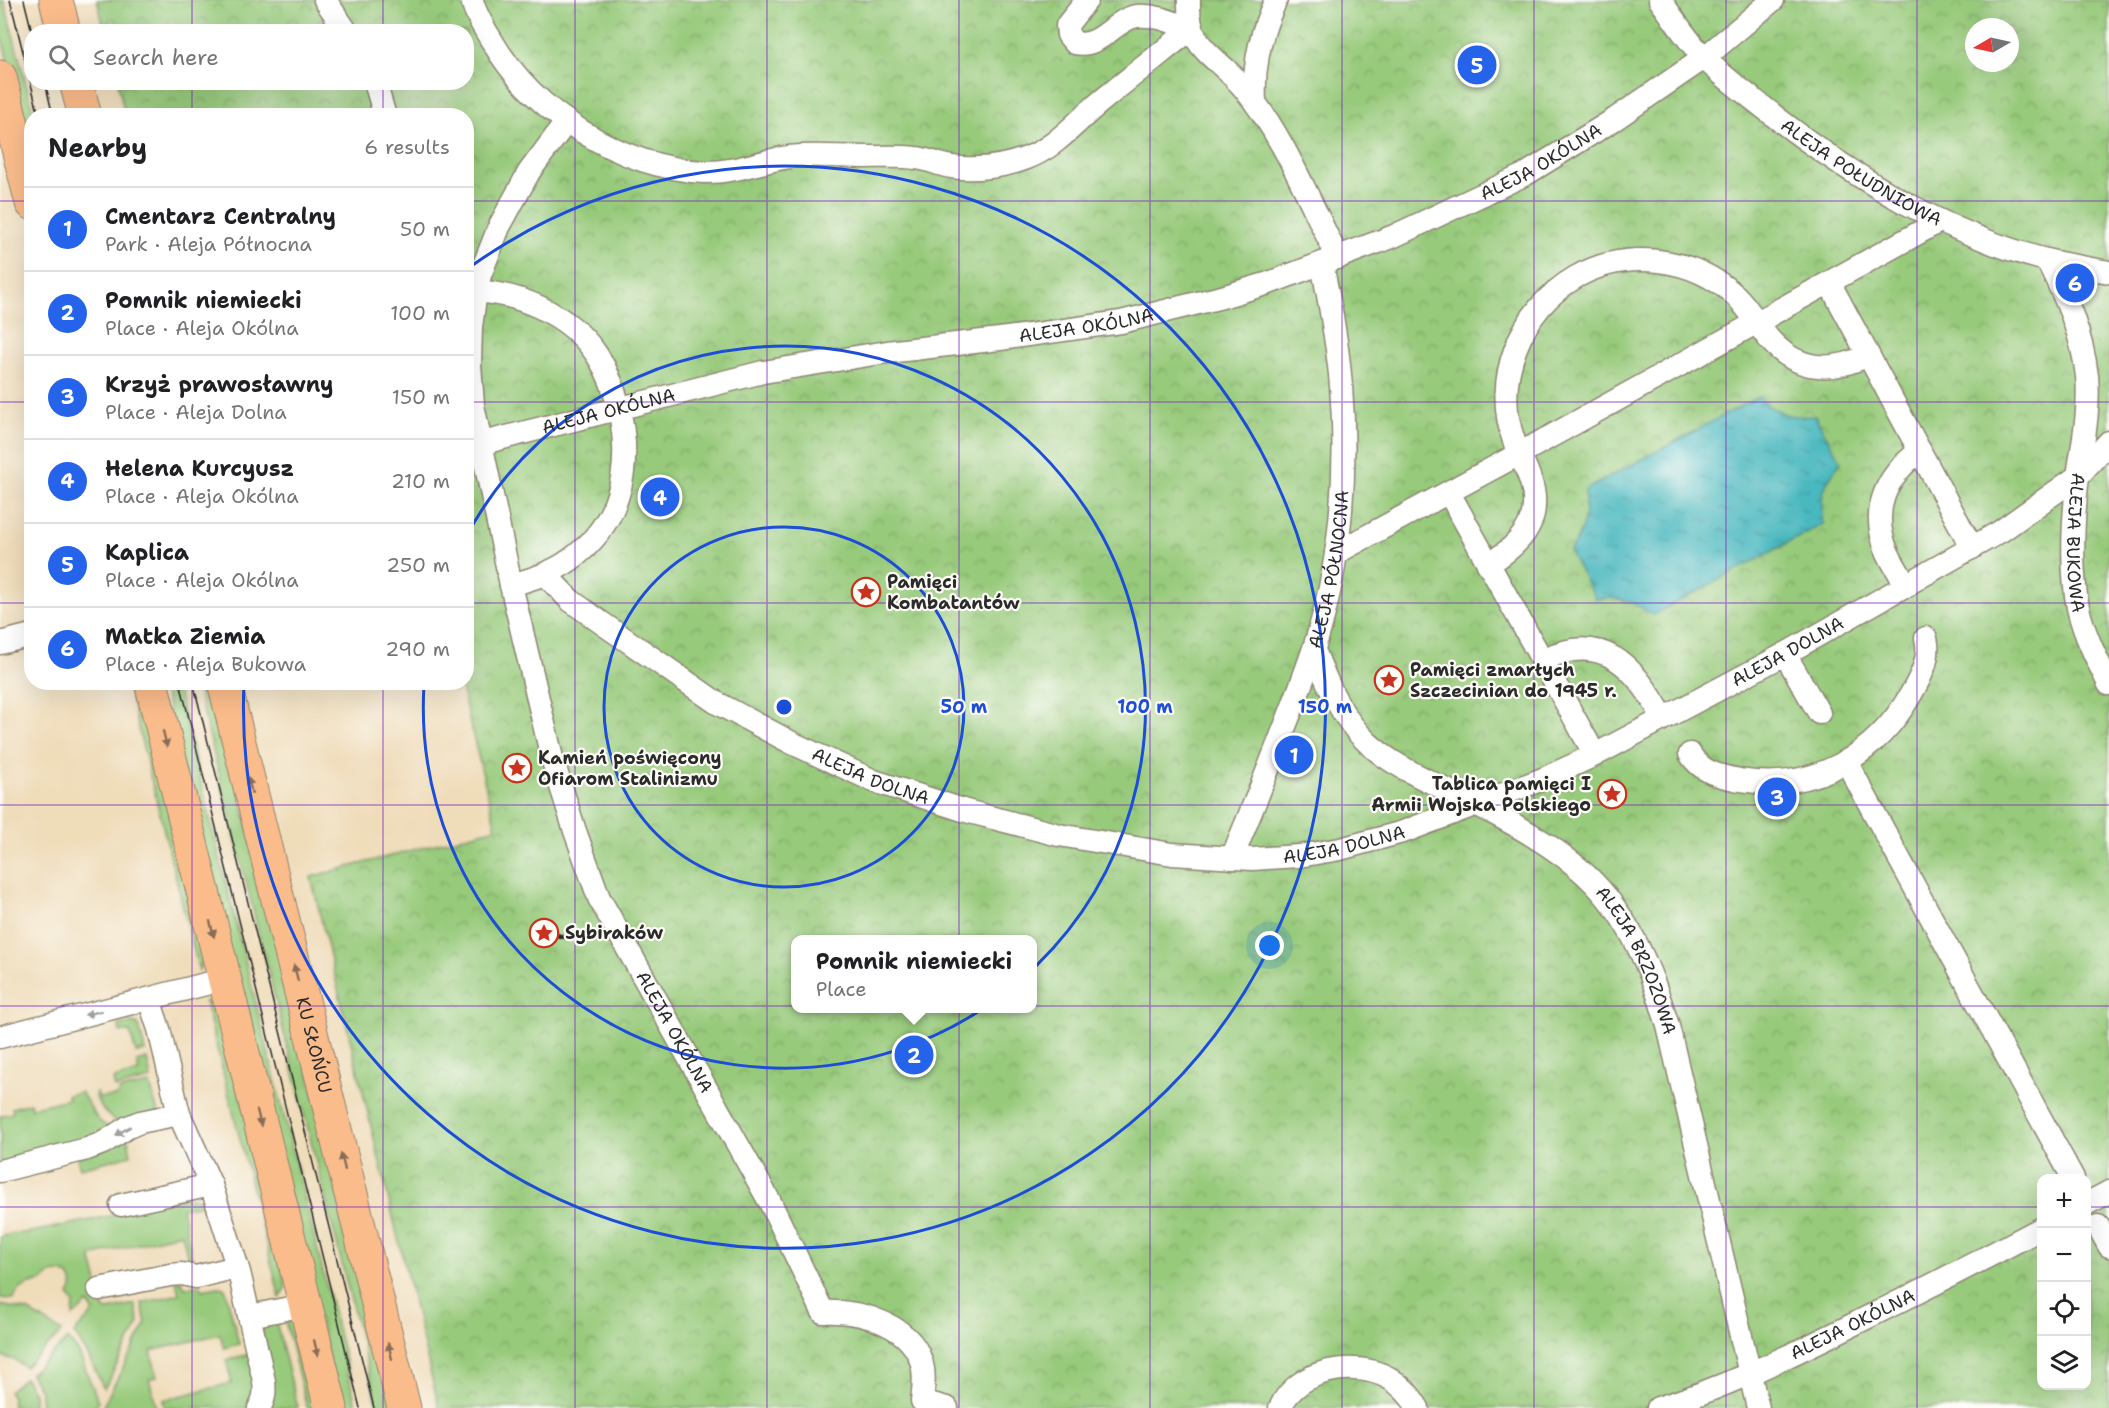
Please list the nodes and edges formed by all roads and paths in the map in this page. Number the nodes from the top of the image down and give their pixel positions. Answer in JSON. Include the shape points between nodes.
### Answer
{"nodes":[{"id":1,"x":56,"y":0,"type":"edge"},
{"id":2,"x":325,"y":0,"type":"edge"},
{"id":3,"x":472,"y":0,"type":"edge"},
{"id":4,"x":1087,"y":0,"type":"edge"},
{"id":5,"x":1189,"y":0,"type":"edge"},
{"id":6,"x":1276,"y":0,"type":"edge"},
{"id":7,"x":1660,"y":0,"type":"edge"},
{"id":8,"x":1773,"y":0,"type":"edge"},
{"id":9,"x":62,"y":24,"type":"edge"},
{"id":10,"x":342,"y":24,"type":"edge"},
{"id":11,"x":1191,"y":29,"type":"junction"},
{"id":12,"x":1704,"y":58,"type":"junction"},
{"id":13,"x":0,"y":77,"type":"edge"},
{"id":14,"x":78,"y":90,"type":"edge"},
{"id":15,"x":377,"y":90,"type":"edge"},
{"id":16,"x":1255,"y":102,"type":"junction"},
{"id":17,"x":83,"y":108,"type":"edge"},
{"id":18,"x":383,"y":108,"type":"edge"},
{"id":19,"x":567,"y":121,"type":"junction"},
{"id":20,"x":24,"y":172,"type":"edge"},
{"id":21,"x":1940,"y":221,"type":"junction"},
{"id":22,"x":2047,"y":260,"type":"junction"},
{"id":23,"x":1330,"y":261,"type":"junction"},
{"id":24,"x":2109,"y":272,"type":"edge"},
{"id":25,"x":474,"y":284,"type":"edge"},
{"id":26,"x":1830,"y":284,"type":"junction"},
{"id":27,"x":474,"y":291,"type":"edge"},
{"id":28,"x":1758,"y":323,"type":"junction"},
{"id":29,"x":1868,"y":355,"type":"junction"},
{"id":30,"x":618,"y":407,"type":"junction"},
{"id":31,"x":2109,"y":442,"type":"edge"},
{"id":32,"x":474,"y":445,"type":"edge"},
{"id":33,"x":1920,"y":451,"type":"junction"},
{"id":34,"x":1519,"y":454,"type":"junction"},
{"id":35,"x":2078,"y":476,"type":"junction"},
{"id":36,"x":1449,"y":493,"type":"junction"},
{"id":37,"x":1972,"y":548,"type":"junction"},
{"id":38,"x":1336,"y":553,"type":"junction"},
{"id":39,"x":1488,"y":564,"type":"junction"},
{"id":40,"x":544,"y":574,"type":"junction"},
{"id":41,"x":511,"y":585,"type":"junction"},
{"id":42,"x":1905,"y":595,"type":"junction"},
{"id":43,"x":24,"y":637,"type":"edge"},
{"id":44,"x":1926,"y":638,"type":"dead end"},
{"id":45,"x":0,"y":643,"type":"edge"},
{"id":46,"x":1314,"y":650,"type":"junction"},
{"id":47,"x":1785,"y":654,"type":"junction"},
{"id":48,"x":1542,"y":660,"type":"junction"},
{"id":49,"x":2109,"y":684,"type":"edge"},
{"id":50,"x":153,"y":690,"type":"edge"},
{"id":51,"x":226,"y":690,"type":"edge"},
{"id":52,"x":1819,"y":713,"type":"dead end"},
{"id":53,"x":1676,"y":731,"type":"junction"},
{"id":54,"x":1595,"y":755,"type":"junction"},
{"id":55,"x":1846,"y":761,"type":"junction"},
{"id":56,"x":1477,"y":804,"type":"junction"},
{"id":57,"x":1233,"y":858,"type":"junction"},
{"id":58,"x":225,"y":979,"type":"junction"},
{"id":59,"x":149,"y":999,"type":"junction"},
{"id":60,"x":0,"y":1036,"type":"edge"},
{"id":61,"x":179,"y":1114,"type":"junction"},
{"id":62,"x":0,"y":1171,"type":"edge"},
{"id":63,"x":2070,"y":1174,"type":"edge"},
{"id":64,"x":211,"y":1185,"type":"junction"},
{"id":65,"x":2109,"y":1192,"type":"edge"},
{"id":66,"x":2091,"y":1201,"type":"edge"},
{"id":67,"x":122,"y":1205,"type":"dead end"},
{"id":68,"x":2098,"y":1226,"type":"dead end"},
{"id":69,"x":2037,"y":1231,"type":"edge"},
{"id":70,"x":2109,"y":1246,"type":"edge"},
{"id":71,"x":237,"y":1267,"type":"junction"},
{"id":72,"x":99,"y":1289,"type":"dead end"},
{"id":73,"x":306,"y":1305,"type":"junction"},
{"id":74,"x":250,"y":1316,"type":"junction"},
{"id":75,"x":1750,"y":1373,"type":"junction"},
{"id":76,"x":920,"y":1405,"type":"edge"},
{"id":77,"x":259,"y":1408,"type":"edge"},
{"id":78,"x":331,"y":1408,"type":"edge"},
{"id":79,"x":404,"y":1408,"type":"edge"},
{"id":80,"x":947,"y":1408,"type":"edge"},
{"id":81,"x":1280,"y":1408,"type":"edge"},
{"id":82,"x":1418,"y":1408,"type":"edge"},
{"id":83,"x":1658,"y":1408,"type":"edge"},
{"id":84,"x":1758,"y":1408,"type":"edge"}],
"edges":[{"from":1,"to":9,"type":"main road"},
{"from":2,"to":10,"type":"street"},
{"from":3,"to":19,"type":"street","via":[[514,75]]},
{"from":4,"to":11,"type":"street","via":[[1067,25],[1068,35],[1075,43],[1093,42],[1135,16],[1152,16]]},
{"from":5,"to":11,"type":"street"},
{"from":6,"to":16,"type":"street","via":[[1256,55]]},
{"from":7,"to":12,"type":"street","name":"ALEJA POŁUDNIOWA"},
{"from":8,"to":12,"type":"street","name":"ALEJA OKÓLNA"},
{"from":11,"to":16,"type":"street","name":"ALEJA PÓŁNOCNA","via":[[1203,49]]},
{"from":11,"to":19,"type":"street","via":[[1049,147],[1007,164],[950,166],[918,158],[803,157],[732,171],[695,171],[625,153]]},
{"from":12,"to":21,"type":"street","name":"ALEJA POŁUDNIOWA","via":[[1825,153]]},
{"from":12,"to":23,"type":"street","name":"ALEJA OKÓLNA","via":[[1526,174]]},
{"from":13,"to":20,"type":"main road"},
{"from":14,"to":17,"type":"main road"},
{"from":15,"to":18,"type":"street"},
{"from":16,"to":23,"type":"street","name":"ALEJA PÓŁNOCNA","via":[[1280,142]]},
{"from":19,"to":25,"type":"street","via":[[513,198]]},
{"from":21,"to":22,"type":"street","name":"ALEJA POŁUDNIOWA"},
{"from":21,"to":26,"type":"street"},
{"from":22,"to":24,"type":"street","name":"ALEJA POŁUDNIOWA"},
{"from":22,"to":35,"type":"street","name":"ALEJA BUKOWA","via":[[2077,325],[2087,377],[2085,435]]},
{"from":23,"to":30,"type":"street","name":"ALEJA OKÓLNA","via":[[1222,297],[1121,321],[806,364]]},
{"from":23,"to":38,"type":"street","name":"ALEJA PÓŁNOCNA","via":[[1343,440]]},
{"from":26,"to":28,"type":"street"},
{"from":26,"to":29,"type":"street"},
{"from":27,"to":30,"type":"street","via":[[525,301],[543,308],[571,328],[597,354]]},
{"from":28,"to":29,"type":"street","via":[[1779,350],[1808,366],[1840,365]]},
{"from":28,"to":34,"type":"street"},
{"from":28,"to":34,"type":"street","via":[[1720,283],[1678,264],[1633,260],[1578,276],[1535,312],[1514,353],[1507,409]]},
{"from":29,"to":33,"type":"street"},
{"from":30,"to":32,"type":"street","name":"ALEJA OKÓLNA"},
{"from":30,"to":40,"type":"street","via":[[625,469],[613,509],[585,547]]},
{"from":31,"to":35,"type":"street","name":"ALEJA DOLNA"},
{"from":32,"to":41,"type":"street","name":"ALEJA OKÓLNA"},
{"from":33,"to":37,"type":"street"},
{"from":33,"to":42,"type":"street","via":[[1894,474],[1880,507],[1884,542]]},
{"from":34,"to":36,"type":"street"},
{"from":34,"to":39,"type":"street","via":[[1532,486],[1533,516],[1516,543]]},
{"from":35,"to":37,"type":"street","name":"ALEJA DOLNA"},
{"from":35,"to":49,"type":"street","name":"ALEJA BUKOWA","via":[[2074,552],[2078,609]]},
{"from":36,"to":38,"type":"street"},
{"from":36,"to":39,"type":"street"},
{"from":37,"to":42,"type":"street","name":"ALEJA DOLNA"},
{"from":38,"to":46,"type":"street","name":"ALEJA PÓŁNOCNA"},
{"from":39,"to":48,"type":"street"},
{"from":40,"to":41,"type":"street"},
{"from":40,"to":57,"type":"street","name":"ALEJA DOLNA","via":[[570,600],[717,703],[874,781],[966,811],[1059,835],[1172,854]]},
{"from":41,"to":76,"type":"street","name":"ALEJA OKÓLNA","via":[[552,758],[599,898],[770,1202],[823,1312],[877,1319],[908,1340],[923,1367]]},
{"from":42,"to":47,"type":"street","name":"ALEJA DOLNA"},
{"from":43,"to":45,"type":"street"},
{"from":44,"to":55,"type":"street","via":[[1925,664],[1906,703],[1873,744]]},
{"from":46,"to":56,"type":"street","name":"ALEJA BRZOZOWA","via":[[1338,704],[1367,742],[1405,769]]},
{"from":46,"to":57,"type":"street","name":"ALEJA PÓŁNOCNA"},
{"from":47,"to":52,"type":"street"},
{"from":47,"to":53,"type":"street","name":"ALEJA DOLNA"},
{"from":48,"to":53,"type":"street","via":[[1574,649],[1610,654],[1644,685]]},
{"from":48,"to":54,"type":"street"},
{"from":50,"to":58,"type":"main road","one_way":true},
{"from":79,"to":51,"type":"main road","name":"KU SŁOŃCU","one_way":true},
{"from":53,"to":54,"type":"street","name":"ALEJA DOLNA"},
{"from":53,"to":55,"type":"street","via":[[1700,767],[1735,779],[1795,782]]},
{"from":54,"to":56,"type":"street","name":"ALEJA DOLNA"},
{"from":55,"to":63,"type":"street"},
{"from":56,"to":57,"type":"street","name":"ALEJA DOLNA","via":[[1403,832],[1340,849],[1299,856]]},
{"from":56,"to":75,"type":"street","name":"ALEJA BRZOZOWA","via":[[1574,863],[1588,876],[1618,915],[1649,968],[1671,1036]]},
{"from":58,"to":59,"type":"street"},
{"from":58,"to":73,"type":"main road","one_way":true},
{"from":59,"to":60,"type":"street","one_way":true},
{"from":59,"to":61,"type":"street"},
{"from":61,"to":62,"type":"street","one_way":true,"via":[[140,1122],[87,1149]]},
{"from":61,"to":64,"type":"street"},
{"from":64,"to":67,"type":"street"},
{"from":64,"to":71,"type":"street"},
{"from":65,"to":66,"type":"street"},
{"from":68,"to":70,"type":"street"},
{"from":69,"to":75,"type":"street","name":"ALEJA OKÓLNA"},
{"from":71,"to":72,"type":"street","via":[[196,1277],[170,1275]]},
{"from":71,"to":74,"type":"street"},
{"from":73,"to":74,"type":"street"},
{"from":73,"to":78,"type":"main road","one_way":true},
{"from":74,"to":77,"type":"street","via":[[264,1381]]},
{"from":75,"to":83,"type":"street","name":"ALEJA OKÓLNA"},
{"from":75,"to":84,"type":"street","name":"ALEJA BRZOZOWA"},
{"from":76,"to":80,"type":"street","name":"ALEJA OKÓLNA"},
{"from":81,"to":82,"type":"street","via":[[1292,1390],[1310,1378],[1346,1368],[1391,1379]]}]}
